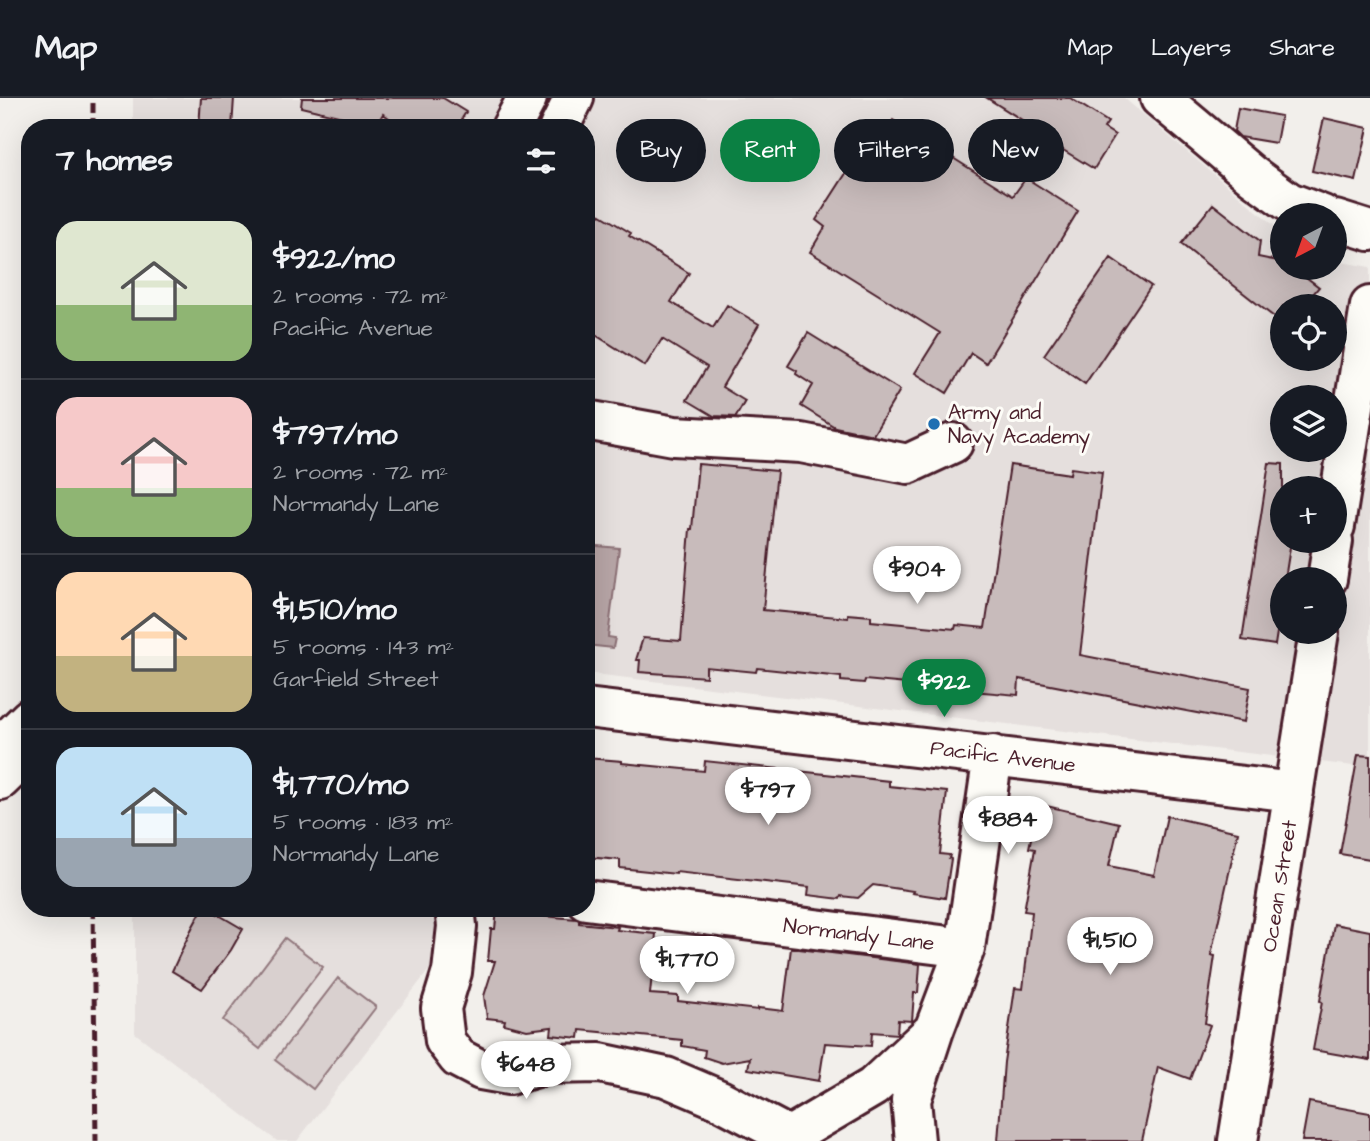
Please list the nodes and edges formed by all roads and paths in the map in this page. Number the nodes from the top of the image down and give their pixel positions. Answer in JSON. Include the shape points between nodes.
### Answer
{"nodes":[{"id":1,"x":527,"y":98,"type":"edge"},
{"id":2,"x":574,"y":98,"type":"edge"},
{"id":3,"x":1160,"y":98,"type":"edge"},
{"id":4,"x":516,"y":119,"type":"edge"},
{"id":5,"x":564,"y":119,"type":"edge"},
{"id":6,"x":1292,"y":203,"type":"edge"},
{"id":7,"x":1348,"y":224,"type":"edge"},
{"id":8,"x":1370,"y":231,"type":"edge"},
{"id":9,"x":1370,"y":306,"type":"edge"},
{"id":10,"x":595,"y":422,"type":"edge"},
{"id":11,"x":953,"y":443,"type":"dead end"},
{"id":12,"x":1343,"y":476,"type":"edge"},
{"id":13,"x":1317,"y":644,"type":"edge"},
{"id":14,"x":595,"y":709,"type":"edge"},
{"id":15,"x":21,"y":727,"type":"edge"},
{"id":16,"x":0,"y":747,"type":"edge"},
{"id":17,"x":993,"y":755,"type":"junction"},
{"id":18,"x":21,"y":760,"type":"edge"},
{"id":19,"x":0,"y":780,"type":"edge"},
{"id":20,"x":1294,"y":792,"type":"junction"},
{"id":21,"x":595,"y":901,"type":"edge"},
{"id":22,"x":456,"y":917,"type":"edge"},
{"id":23,"x":965,"y":948,"type":"junction"},
{"id":24,"x":934,"y":1030,"type":"junction"},
{"id":25,"x":794,"y":1139,"type":"edge"},
{"id":26,"x":915,"y":1141,"type":"edge"},
{"id":27,"x":1238,"y":1141,"type":"edge"}],
"edges":[{"from":1,"to":4,"type":"street"},
{"from":2,"to":5,"type":"street"},
{"from":3,"to":6,"type":"street"},
{"from":7,"to":8,"type":"street"},
{"from":9,"to":12,"type":"street"},
{"from":10,"to":11,"type":"street","via":[[674,436],[801,443],[908,464]]},
{"from":13,"to":20,"type":"street","name":"Ocean Street"},
{"from":14,"to":17,"type":"street","name":"Pacific Avenue"},
{"from":15,"to":16,"type":"street"},
{"from":17,"to":20,"type":"street","name":"Pacific Avenue"},
{"from":17,"to":23,"type":"street"},
{"from":18,"to":19,"type":"street"},
{"from":20,"to":27,"type":"street","name":"Ocean Street"},
{"from":21,"to":23,"type":"street","name":"Normandy Lane"},
{"from":22,"to":25,"type":"street","via":[[452,972],[441,1008],[445,1041],[458,1058],[481,1070],[509,1075],[547,1064],[600,1063],[666,1077]]},
{"from":23,"to":24,"type":"street"},
{"from":24,"to":25,"type":"street","via":[[873,1087]]},
{"from":24,"to":26,"type":"street","via":[[911,1100]]}]}
